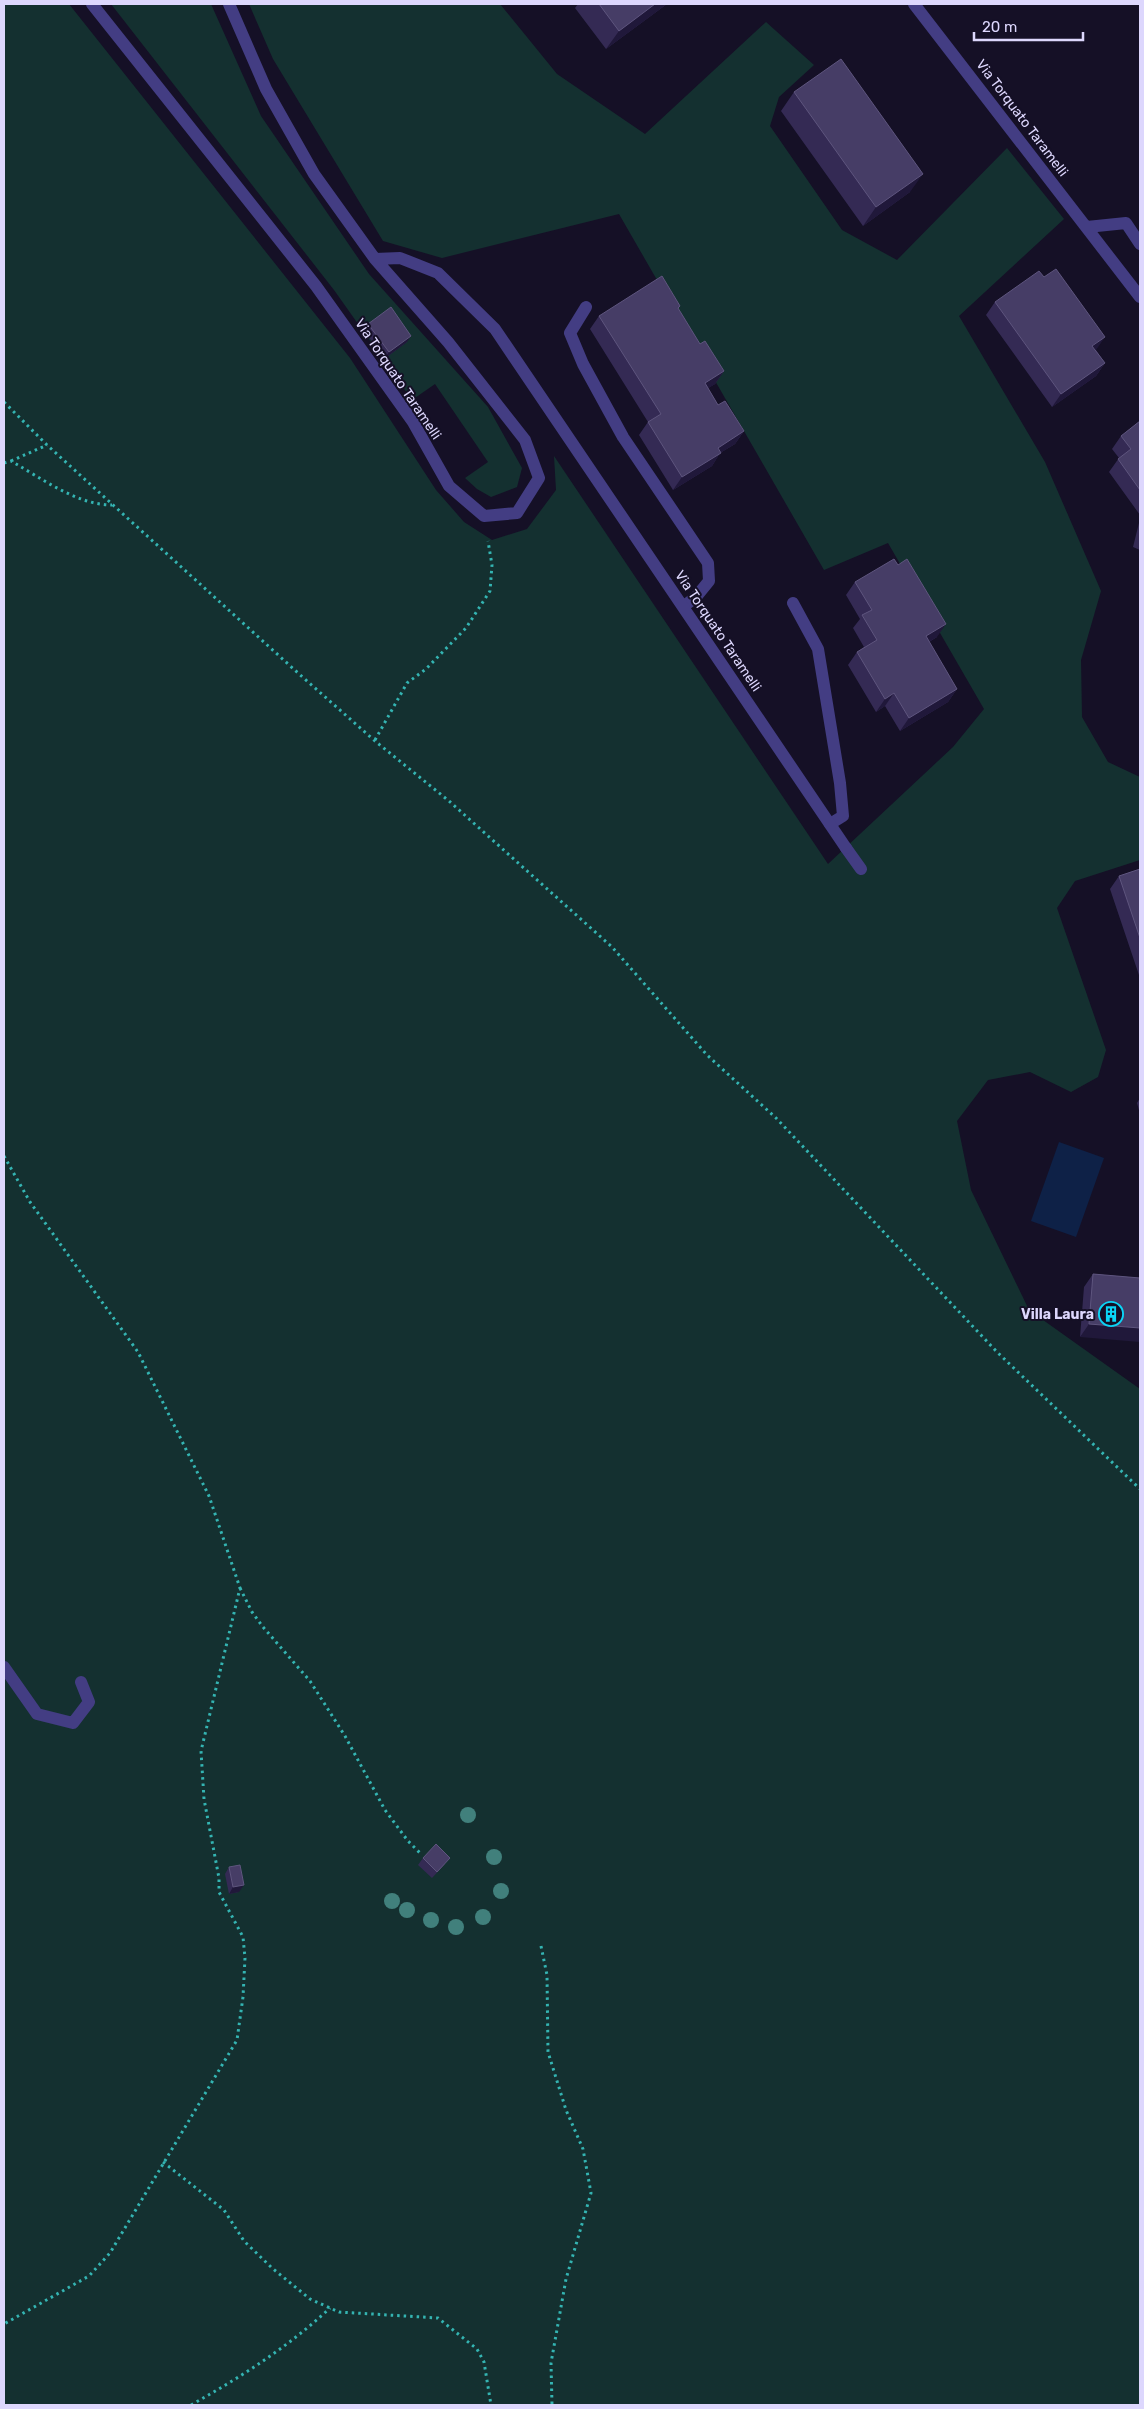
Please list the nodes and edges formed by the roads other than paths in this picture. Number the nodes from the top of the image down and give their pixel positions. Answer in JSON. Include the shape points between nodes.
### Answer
{"nodes":[{"id":1,"x":92,"y":4,"type":"edge"},
{"id":2,"x":229,"y":4,"type":"edge"},
{"id":3,"x":914,"y":4,"type":"edge"},
{"id":4,"x":1087,"y":227,"type":"junction"},
{"id":5,"x":1140,"y":244,"type":"edge"},
{"id":6,"x":375,"y":259,"type":"junction"},
{"id":7,"x":1140,"y":296,"type":"edge"},
{"id":8,"x":586,"y":307,"type":"dead end"},
{"id":9,"x":793,"y":603,"type":"dead end"},
{"id":10,"x":684,"y":606,"type":"junction"},
{"id":11,"x":830,"y":824,"type":"junction"},
{"id":12,"x":861,"y":869,"type":"dead end"},
{"id":13,"x":4,"y":1667,"type":"edge"},
{"id":14,"x":80,"y":1682,"type":"dead end"}],
"edges":[{"from":1,"to":6,"type":"street","name":"Via Torquato Taramelli","via":[[316,286],[412,422],[448,486],[484,516],[517,513],[539,478],[525,440],[448,342]]},
{"from":2,"to":6,"type":"street","via":[[266,89],[314,174]]},
{"from":3,"to":4,"type":"street","name":"Via Torquato Taramelli"},
{"from":4,"to":5,"type":"street","via":[[1126,223]]},
{"from":4,"to":7,"type":"street","name":"Via Torquato Taramelli"},
{"from":6,"to":10,"type":"street","name":"Via Torquato Taramelli","via":[[400,258],[438,273],[495,329]]},
{"from":8,"to":10,"type":"street","via":[[570,332],[583,364],[623,437],[708,563],[709,581]]},
{"from":9,"to":11,"type":"street","via":[[818,649],[843,816]]},
{"from":10,"to":11,"type":"street","name":"Via Torquato Taramelli"},
{"from":11,"to":12,"type":"street","name":"Via Torquato Taramelli"},
{"from":13,"to":14,"type":"street","via":[[37,1714],[73,1723],[89,1702]]}]}
